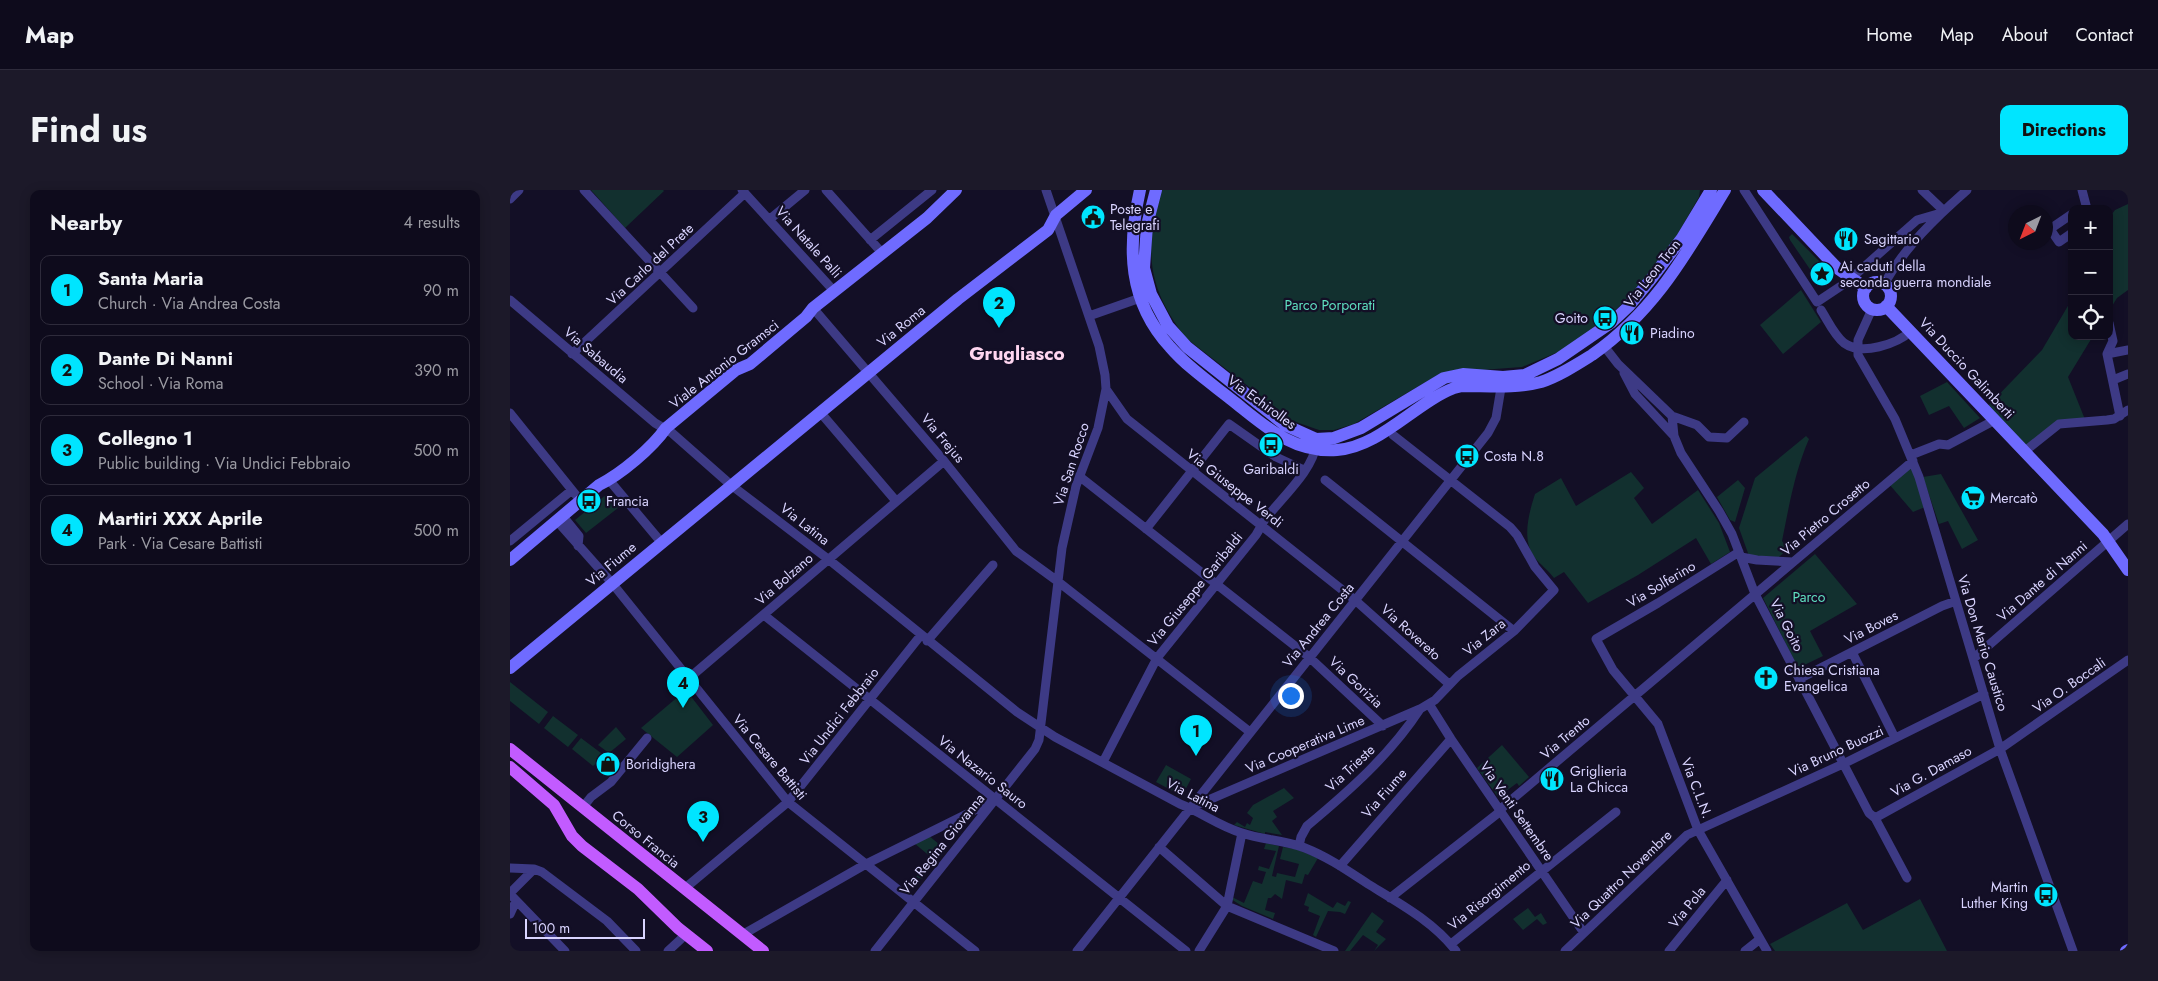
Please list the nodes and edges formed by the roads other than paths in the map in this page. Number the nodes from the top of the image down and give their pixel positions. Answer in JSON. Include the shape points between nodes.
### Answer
{"nodes":[{"id":1,"x":518,"y":190,"type":"edge"},
{"id":2,"x":584,"y":190,"type":"edge"},
{"id":3,"x":805,"y":190,"type":"edge"},
{"id":4,"x":826,"y":190,"type":"edge"},
{"id":5,"x":932,"y":190,"type":"edge"},
{"id":6,"x":956,"y":190,"type":"edge"},
{"id":7,"x":1046,"y":190,"type":"edge"},
{"id":8,"x":1086,"y":190,"type":"edge"},
{"id":9,"x":1140,"y":190,"type":"edge"},
{"id":10,"x":1156,"y":190,"type":"edge"},
{"id":11,"x":1710,"y":190,"type":"edge"},
{"id":12,"x":1725,"y":190,"type":"edge"},
{"id":13,"x":1744,"y":190,"type":"edge"},
{"id":14,"x":1763,"y":190,"type":"edge"},
{"id":15,"x":1922,"y":190,"type":"edge"},
{"id":16,"x":1967,"y":190,"type":"edge"},
{"id":17,"x":744,"y":192,"type":"edge"},
{"id":18,"x":510,"y":198,"type":"edge"},
{"id":19,"x":1942,"y":211,"type":"junction"},
{"id":20,"x":1056,"y":215,"type":"junction"},
{"id":21,"x":2068,"y":217,"type":"edge"},
{"id":22,"x":770,"y":219,"type":"junction"},
{"id":23,"x":2068,"y":236,"type":"edge"},
{"id":24,"x":870,"y":240,"type":"junction"},
{"id":25,"x":883,"y":254,"type":"junction"},
{"id":26,"x":661,"y":273,"type":"junction"},
{"id":27,"x":1851,"y":278,"type":"junction"},
{"id":28,"x":1884,"y":284,"type":"junction"},
{"id":29,"x":1866,"y":288,"type":"junction"},
{"id":30,"x":834,"y":291,"type":"junction"},
{"id":31,"x":1146,"y":296,"type":"junction"},
{"id":32,"x":510,"y":300,"type":"edge"},
{"id":33,"x":1886,"y":306,"type":"junction"},
{"id":34,"x":693,"y":308,"type":"dead end"},
{"id":35,"x":813,"y":308,"type":"junction"},
{"id":36,"x":1872,"y":309,"type":"junction"},
{"id":37,"x":1822,"y":310,"type":"dead end"},
{"id":38,"x":1089,"y":316,"type":"junction"},
{"id":39,"x":1911,"y":331,"type":"junction"},
{"id":40,"x":2113,"y":340,"type":"edge"},
{"id":41,"x":1604,"y":346,"type":"junction"},
{"id":42,"x":1857,"y":347,"type":"junction"},
{"id":43,"x":2128,"y":350,"type":"edge"},
{"id":44,"x":572,"y":354,"type":"junction"},
{"id":45,"x":2107,"y":354,"type":"junction"},
{"id":46,"x":1618,"y":364,"type":"junction"},
{"id":47,"x":868,"y":372,"type":"junction"},
{"id":48,"x":2128,"y":374,"type":"edge"},
{"id":49,"x":2113,"y":380,"type":"junction"},
{"id":50,"x":1502,"y":382,"type":"junction"},
{"id":51,"x":1106,"y":390,"type":"junction"},
{"id":52,"x":820,"y":412,"type":"junction"},
{"id":53,"x":510,"y":413,"type":"edge"},
{"id":54,"x":2124,"y":413,"type":"edge"},
{"id":55,"x":1672,"y":416,"type":"junction"},
{"id":56,"x":1995,"y":420,"type":"junction"},
{"id":57,"x":1744,"y":422,"type":"dead end"},
{"id":58,"x":666,"y":428,"type":"junction"},
{"id":59,"x":1393,"y":435,"type":"dead end"},
{"id":60,"x":1674,"y":436,"type":"junction"},
{"id":61,"x":1316,"y":444,"type":"junction"},
{"id":62,"x":2025,"y":451,"type":"junction"},
{"id":63,"x":1912,"y":458,"type":"junction"},
{"id":64,"x":944,"y":461,"type":"junction"},
{"id":65,"x":1304,"y":470,"type":"junction"},
{"id":66,"x":1191,"y":472,"type":"junction"},
{"id":67,"x":1080,"y":476,"type":"junction"},
{"id":68,"x":609,"y":480,"type":"junction"},
{"id":69,"x":1325,"y":480,"type":"dead end"},
{"id":70,"x":1450,"y":480,"type":"junction"},
{"id":71,"x":731,"y":484,"type":"junction"},
{"id":72,"x":572,"y":490,"type":"junction"},
{"id":73,"x":580,"y":500,"type":"junction"},
{"id":74,"x":896,"y":501,"type":"junction"},
{"id":75,"x":559,"y":518,"type":"junction"},
{"id":76,"x":2128,"y":524,"type":"edge"},
{"id":77,"x":1262,"y":526,"type":"junction"},
{"id":78,"x":1146,"y":529,"type":"junction"},
{"id":79,"x":1402,"y":540,"type":"junction"},
{"id":80,"x":510,"y":541,"type":"edge"},
{"id":81,"x":661,"y":542,"type":"junction"},
{"id":82,"x":2108,"y":542,"type":"junction"},
{"id":83,"x":1740,"y":555,"type":"junction"},
{"id":84,"x":828,"y":559,"type":"junction"},
{"id":85,"x":510,"y":560,"type":"edge"},
{"id":86,"x":1793,"y":562,"type":"junction"},
{"id":87,"x":992,"y":565,"type":"dead end"},
{"id":88,"x":2128,"y":570,"type":"edge"},
{"id":89,"x":1056,"y":580,"type":"junction"},
{"id":90,"x":612,"y":583,"type":"junction"},
{"id":91,"x":1218,"y":584,"type":"junction"},
{"id":92,"x":1755,"y":594,"type":"junction"},
{"id":93,"x":1355,"y":600,"type":"junction"},
{"id":94,"x":1956,"y":601,"type":"junction"},
{"id":95,"x":764,"y":615,"type":"junction"},
{"id":96,"x":1514,"y":631,"type":"junction"},
{"id":97,"x":924,"y":638,"type":"junction"},
{"id":98,"x":1596,"y":639,"type":"joint"},
{"id":99,"x":1852,"y":652,"type":"junction"},
{"id":100,"x":1309,"y":657,"type":"junction"},
{"id":101,"x":1157,"y":658,"type":"junction"},
{"id":102,"x":1974,"y":658,"type":"junction"},
{"id":103,"x":2128,"y":660,"type":"edge"},
{"id":104,"x":510,"y":668,"type":"edge"},
{"id":105,"x":688,"y":679,"type":"junction"},
{"id":106,"x":1799,"y":679,"type":"junction"},
{"id":107,"x":1449,"y":684,"type":"junction"},
{"id":108,"x":1984,"y":694,"type":"junction"},
{"id":109,"x":1635,"y":697,"type":"junction"},
{"id":110,"x":870,"y":700,"type":"junction"},
{"id":111,"x":1429,"y":704,"type":"junction"},
{"id":112,"x":1420,"y":709,"type":"junction"},
{"id":113,"x":1383,"y":726,"type":"junction"},
{"id":114,"x":1039,"y":727,"type":"junction"},
{"id":115,"x":1250,"y":732,"type":"junction"},
{"id":116,"x":647,"y":738,"type":"dead end"},
{"id":117,"x":1895,"y":738,"type":"junction"},
{"id":118,"x":1451,"y":739,"type":"junction"},
{"id":119,"x":510,"y":749,"type":"edge"},
{"id":120,"x":2000,"y":749,"type":"junction"},
{"id":121,"x":1102,"y":762,"type":"junction"},
{"id":122,"x":1843,"y":764,"type":"junction"},
{"id":123,"x":510,"y":767,"type":"edge"},
{"id":124,"x":995,"y":800,"type":"junction"},
{"id":125,"x":788,"y":802,"type":"junction"},
{"id":126,"x":583,"y":807,"type":"junction"},
{"id":127,"x":1190,"y":808,"type":"junction"},
{"id":128,"x":1500,"y":810,"type":"junction"},
{"id":129,"x":1616,"y":812,"type":"dead end"},
{"id":130,"x":1875,"y":818,"type":"junction"},
{"id":131,"x":1698,"y":830,"type":"junction"},
{"id":132,"x":1242,"y":833,"type":"junction"},
{"id":133,"x":1298,"y":846,"type":"junction"},
{"id":134,"x":1159,"y":847,"type":"junction"},
{"id":135,"x":866,"y":864,"type":"junction"},
{"id":136,"x":1340,"y":866,"type":"junction"},
{"id":137,"x":510,"y":868,"type":"edge"},
{"id":138,"x":534,"y":869,"type":"junction"},
{"id":139,"x":1542,"y":871,"type":"junction"},
{"id":140,"x":1907,"y":878,"type":"dead end"},
{"id":141,"x":1727,"y":880,"type":"junction"},
{"id":142,"x":684,"y":889,"type":"junction"},
{"id":143,"x":512,"y":896,"type":"edge"},
{"id":144,"x":1119,"y":898,"type":"junction"},
{"id":145,"x":1390,"y":898,"type":"junction"},
{"id":146,"x":913,"y":902,"type":"junction"},
{"id":147,"x":1227,"y":906,"type":"junction"},
{"id":148,"x":510,"y":914,"type":"edge"},
{"id":149,"x":1584,"y":933,"type":"junction"},
{"id":150,"x":742,"y":935,"type":"junction"},
{"id":151,"x":1760,"y":938,"type":"junction"},
{"id":152,"x":681,"y":939,"type":"dead end"},
{"id":153,"x":1454,"y":948,"type":"edge"},
{"id":154,"x":565,"y":951,"type":"edge"},
{"id":155,"x":636,"y":951,"type":"edge"},
{"id":156,"x":668,"y":951,"type":"edge"},
{"id":157,"x":707,"y":951,"type":"edge"},
{"id":158,"x":763,"y":951,"type":"edge"},
{"id":159,"x":874,"y":951,"type":"edge"},
{"id":160,"x":975,"y":951,"type":"edge"},
{"id":161,"x":1077,"y":951,"type":"edge"},
{"id":162,"x":1186,"y":951,"type":"edge"},
{"id":163,"x":1199,"y":951,"type":"edge"},
{"id":164,"x":1334,"y":951,"type":"edge"},
{"id":165,"x":1566,"y":951,"type":"edge"},
{"id":166,"x":1669,"y":951,"type":"edge"},
{"id":167,"x":1745,"y":951,"type":"edge"},
{"id":168,"x":1767,"y":951,"type":"edge"},
{"id":169,"x":2073,"y":951,"type":"edge"}],
"edges":[{"from":1,"to":18,"type":"street"},
{"from":2,"to":26,"type":"street"},
{"from":3,"to":22,"type":"street"},
{"from":4,"to":24,"type":"street"},
{"from":5,"to":24,"type":"street"},
{"from":6,"to":25,"type":"street","name":"Viale Antonio Gramsci"},
{"from":7,"to":20,"type":"street","name":"Via San Rocco"},
{"from":8,"to":20,"type":"street","name":"Via Roma"},
{"from":9,"to":31,"type":"street","name":"Via Echirolles","via":[[1131,252],[1133,268]]},
{"from":10,"to":31,"type":"street","name":"Via Echirolles","via":[[1147,225],[1144,256]]},
{"from":11,"to":50,"type":"street","name":"Via Leon Tron","via":[[1660,268],[1612,322],[1548,365]]},
{"from":12,"to":41,"type":"street","name":"Via Leon Tron","via":[[1691,248],[1655,298],[1630,325]]},
{"from":13,"to":27,"type":"street","via":[[1817,302]]},
{"from":14,"to":27,"type":"street","via":[[1837,268]]},
{"from":15,"to":19,"type":"street"},
{"from":16,"to":19,"type":"street"},
{"from":17,"to":22,"type":"street","name":"Via Natale Palli"},
{"from":17,"to":26,"type":"street","name":"Via Carlo del Prete"},
{"from":19,"to":27,"type":"street","via":[[1917,220]]},
{"from":19,"to":28,"type":"street","via":[[1916,239]]},
{"from":20,"to":38,"type":"street","name":"Via San Rocco"},
{"from":20,"to":47,"type":"street","name":"Via Roma","via":[[1048,230]]},
{"from":21,"to":23,"type":"street","via":[[2050,229],[2059,242]]},
{"from":22,"to":30,"type":"street","name":"Via Natale Palli"},
{"from":24,"to":25,"type":"street"},
{"from":25,"to":30,"type":"street","name":"Viale Antonio Gramsci"},
{"from":26,"to":34,"type":"street"},
{"from":26,"to":44,"type":"street","name":"Via Carlo del Prete"},
{"from":27,"to":29,"type":"street"},
{"from":28,"to":29,"type":"street","via":[[1874,282]]},
{"from":28,"to":33,"type":"street","via":[[1891,297]]},
{"from":29,"to":36,"type":"street","via":[[1863,298]]},
{"from":30,"to":35,"type":"street","name":"Viale Antonio Gramsci"},
{"from":31,"to":38,"type":"street"},
{"from":31,"to":61,"type":"street","name":"Via Echirolles","via":[[1162,338],[1180,357],[1273,432],[1296,444]]},
{"from":32,"to":44,"type":"street","name":"Via Sabaudia"},
{"from":33,"to":36,"type":"street"},
{"from":33,"to":39,"type":"street","name":"Via Duccio Galimberti"},
{"from":35,"to":47,"type":"street","name":"Via Frejus"},
{"from":35,"to":58,"type":"street","name":"Viale Antonio Gramsci","via":[[750,364],[736,370]]},
{"from":36,"to":42,"type":"street"},
{"from":37,"to":42,"type":"street","via":[[1840,339],[1849,346]]},
{"from":38,"to":51,"type":"street","name":"Via San Rocco","via":[[1102,358]]},
{"from":39,"to":42,"type":"street","via":[[1872,348]]},
{"from":39,"to":56,"type":"street","name":"Via Duccio Galimberti"},
{"from":40,"to":45,"type":"street"},
{"from":41,"to":46,"type":"street","name":"Via Goito"},
{"from":41,"to":50,"type":"street","name":"Via Leon Tron","via":[[1554,377],[1520,386]]},
{"from":42,"to":63,"type":"street","name":"Via Don Mario Caustico"},
{"from":43,"to":45,"type":"street"},
{"from":44,"to":58,"type":"street","name":"Via Sabaudia","via":[[658,426]]},
{"from":45,"to":49,"type":"street"},
{"from":46,"to":55,"type":"street","name":"Via Goito"},
{"from":46,"to":60,"type":"street","name":"Via Goito","via":[[1636,394]]},
{"from":47,"to":52,"type":"street","name":"Via Roma"},
{"from":47,"to":64,"type":"street","name":"Via Frejus"},
{"from":48,"to":49,"type":"street"},
{"from":49,"to":54,"type":"street"},
{"from":50,"to":61,"type":"street","name":"Via Echirolles","via":[[1454,388],[1359,445],[1338,450]]},
{"from":50,"to":70,"type":"street","name":"Via Andrea Costa","via":[[1494,423]]},
{"from":51,"to":66,"type":"street","name":"Via Giuseppe Verdi","via":[[1127,419]]},
{"from":51,"to":67,"type":"street","name":"Via San Rocco","via":[[1098,428]]},
{"from":52,"to":71,"type":"street","name":"Via Roma"},
{"from":52,"to":74,"type":"street"},
{"from":53,"to":72,"type":"street"},
{"from":54,"to":62,"type":"street","via":[[2107,420],[2059,424]]},
{"from":55,"to":57,"type":"street","name":"Via Goito","via":[[1697,425],[1709,437],[1716,439],[1726,438]]},
{"from":55,"to":60,"type":"street","name":"Via Goito"},
{"from":56,"to":62,"type":"street","name":"Via Duccio Galimberti"},
{"from":56,"to":63,"type":"street","name":"Via Pietro Crosetto","via":[[1948,445],[1939,444]]},
{"from":58,"to":68,"type":"street","name":"Viale Antonio Gramsci","via":[[658,439]]},
{"from":58,"to":71,"type":"street","name":"Via Latina"},
{"from":59,"to":70,"type":"street"},
{"from":60,"to":83,"type":"street","name":"Via Goito","via":[[1681,453],[1719,511]]},
{"from":61,"to":65,"type":"street","name":"Via Giuseppe Garibaldi"},
{"from":62,"to":82,"type":"street","name":"Via Duccio Galimberti"},
{"from":63,"to":86,"type":"street","name":"Via Pietro Crosetto"},
{"from":63,"to":94,"type":"street","name":"Via Don Mario Caustico"},
{"from":64,"to":74,"type":"street","name":"Via Bolzano"},
{"from":64,"to":89,"type":"street","name":"Via Frejus","via":[[1016,552]]},
{"from":65,"to":66,"type":"street","via":[[1276,457],[1229,424]]},
{"from":65,"to":77,"type":"street","name":"Via Giuseppe Garibaldi"},
{"from":66,"to":77,"type":"street","name":"Via Giuseppe Verdi"},
{"from":66,"to":78,"type":"street"},
{"from":67,"to":78,"type":"street","name":"Via Gorizia"},
{"from":67,"to":89,"type":"street","name":"Via San Rocco"},
{"from":68,"to":73,"type":"street","name":"Viale Antonio Gramsci"},
{"from":68,"to":81,"type":"street"},
{"from":69,"to":79,"type":"street"},
{"from":70,"to":79,"type":"street","name":"Via Andrea Costa"},
{"from":70,"to":96,"type":"street","name":"Via Zara","via":[[1510,527],[1554,590]]},
{"from":71,"to":81,"type":"street","name":"Via Fiume"},
{"from":71,"to":84,"type":"street","name":"Via Latina"},
{"from":72,"to":73,"type":"street"},
{"from":72,"to":80,"type":"street"},
{"from":73,"to":75,"type":"street","name":"Viale Antonio Gramsci"},
{"from":74,"to":84,"type":"street","name":"Via Bolzano"},
{"from":75,"to":85,"type":"street","name":"Viale Antonio Gramsci"},
{"from":75,"to":90,"type":"street","name":"Via Cesare Battisti","via":[[578,546]]},
{"from":76,"to":82,"type":"street","name":"Via Dante di Nanni"},
{"from":77,"to":91,"type":"street","name":"Via Giuseppe Garibaldi"},
{"from":77,"to":93,"type":"street","name":"Via Giuseppe Verdi"},
{"from":78,"to":91,"type":"street","name":"Via Gorizia"},
{"from":79,"to":93,"type":"street","name":"Via Andrea Costa"},
{"from":79,"to":96,"type":"street"},
{"from":81,"to":90,"type":"street","name":"Via Fiume"},
{"from":82,"to":88,"type":"street","name":"Via Duccio Galimberti"},
{"from":82,"to":102,"type":"street","name":"Via Dante di Nanni"},
{"from":83,"to":86,"type":"street","via":[[1757,560]]},
{"from":83,"to":92,"type":"street","name":"Via Goito"},
{"from":83,"to":98,"type":"street","name":"Via Solferino"},
{"from":84,"to":95,"type":"street","name":"Via Bolzano"},
{"from":84,"to":97,"type":"street","name":"Via Latina"},
{"from":86,"to":92,"type":"street","name":"Via Pietro Crosetto"},
{"from":87,"to":97,"type":"street"},
{"from":89,"to":101,"type":"street","name":"Via Frejus"},
{"from":89,"to":114,"type":"street","name":"Via San Rocco"},
{"from":90,"to":104,"type":"street","name":"Via Fiume"},
{"from":90,"to":105,"type":"street","name":"Via Cesare Battisti"},
{"from":91,"to":100,"type":"street","name":"Via Gorizia"},
{"from":91,"to":101,"type":"street","name":"Via Giuseppe Garibaldi"},
{"from":92,"to":106,"type":"street","name":"Via Goito"},
{"from":92,"to":109,"type":"street","name":"Via Trento"},
{"from":93,"to":100,"type":"street","name":"Via Andrea Costa"},
{"from":93,"to":107,"type":"street","name":"Via Rovereto"},
{"from":94,"to":99,"type":"street","name":"Via Boves"},
{"from":94,"to":102,"type":"street","name":"Via Don Mario Caustico"},
{"from":95,"to":105,"type":"street","name":"Via Bolzano"},
{"from":95,"to":110,"type":"street","name":"Via Nazario Sauro"},
{"from":96,"to":107,"type":"street","name":"Via Zara"},
{"from":97,"to":110,"type":"street","name":"Via Undici Febbraio"},
{"from":97,"to":114,"type":"street","name":"Via Latina"},
{"from":98,"to":109,"type":"street","name":"Via C.L.N.","via":[[1613,670]]},
{"from":99,"to":106,"type":"street","name":"Via Boves"},
{"from":99,"to":117,"type":"street"},
{"from":100,"to":113,"type":"street","name":"Via Gorizia"},
{"from":100,"to":115,"type":"street","name":"Via Andrea Costa"},
{"from":101,"to":115,"type":"street","name":"Via Frejus"},
{"from":101,"to":121,"type":"street","name":"Via Giuseppe Garibaldi"},
{"from":102,"to":108,"type":"street","name":"Via Don Mario Caustico"},
{"from":103,"to":120,"type":"street","name":"Via O. Boccali"},
{"from":105,"to":125,"type":"street","name":"Via Cesare Battisti"},
{"from":106,"to":122,"type":"street","name":"Via Goito"},
{"from":107,"to":111,"type":"street","name":"Via Zara"},
{"from":108,"to":117,"type":"street","name":"Via Bruno Buozzi"},
{"from":108,"to":120,"type":"street","name":"Via Don Mario Caustico"},
{"from":109,"to":128,"type":"street","name":"Via Trento"},
{"from":109,"to":131,"type":"street","name":"Via C.L.N.","via":[[1658,724]]},
{"from":110,"to":124,"type":"street","name":"Via Nazario Sauro"},
{"from":110,"to":125,"type":"street","name":"Via Undici Febbraio"},
{"from":111,"to":112,"type":"street","name":"Via Cooperativa Lime"},
{"from":111,"to":118,"type":"street","name":"Via Venti Settembre"},
{"from":112,"to":113,"type":"street","name":"Via Cooperativa Lime"},
{"from":112,"to":133,"type":"street","name":"Via Trieste","via":[[1383,758],[1307,826]]},
{"from":113,"to":127,"type":"street","name":"Via Cooperativa Lime"},
{"from":114,"to":121,"type":"street","name":"Via Latina"},
{"from":114,"to":124,"type":"street","name":"Via Regina Giovanna","via":[[1036,749]]},
{"from":115,"to":127,"type":"street","name":"Via Andrea Costa"},
{"from":116,"to":126,"type":"street","via":[[611,782]]},
{"from":117,"to":122,"type":"street","name":"Via Bruno Buozzi"},
{"from":118,"to":128,"type":"street","name":"Via Venti Settembre"},
{"from":118,"to":136,"type":"street","name":"Via Fiume"},
{"from":119,"to":126,"type":"main road","name":"Corso Francia"},
{"from":120,"to":130,"type":"street","name":"Via G. Damaso"},
{"from":120,"to":169,"type":"street","name":"Via Don Mario Caustico"},
{"from":121,"to":127,"type":"street","name":"Via Latina"},
{"from":122,"to":130,"type":"street","name":"Via Goito"},
{"from":122,"to":131,"type":"street","name":"Via Bruno Buozzi"},
{"from":123,"to":157,"type":"main road","via":[[554,805],[572,836],[582,846],[638,889]]},
{"from":124,"to":135,"type":"street"},
{"from":124,"to":144,"type":"street","name":"Via Nazario Sauro"},
{"from":124,"to":146,"type":"street","name":"Via Regina Giovanna"},
{"from":125,"to":135,"type":"street","name":"Via Cesare Battisti"},
{"from":125,"to":142,"type":"street","name":"Via Undici Febbraio"},
{"from":126,"to":142,"type":"main road","name":"Corso Francia"},
{"from":127,"to":132,"type":"street","name":"Via Latina"},
{"from":127,"to":134,"type":"street","name":"Via Andrea Costa"},
{"from":128,"to":139,"type":"street","name":"Via Venti Settembre"},
{"from":128,"to":145,"type":"street","name":"Via Trento"},
{"from":129,"to":139,"type":"street","name":"Via Risorgimento"},
{"from":130,"to":140,"type":"street","name":"Via Goito"},
{"from":131,"to":141,"type":"street","name":"Via C.L.N."},
{"from":131,"to":149,"type":"street","name":"Via Quattro Novembre","via":[[1688,835]]},
{"from":132,"to":133,"type":"street","name":"Via Latina"},
{"from":132,"to":147,"type":"street"},
{"from":133,"to":136,"type":"street","name":"Via Latina"},
{"from":134,"to":144,"type":"street","name":"Via Andrea Costa"},
{"from":134,"to":147,"type":"street"},
{"from":135,"to":146,"type":"street","name":"Via Cesare Battisti"},
{"from":135,"to":150,"type":"street"},
{"from":136,"to":145,"type":"street","name":"Via Latina"},
{"from":137,"to":138,"type":"street"},
{"from":138,"to":143,"type":"street"},
{"from":138,"to":155,"type":"street","via":[[606,921]]},
{"from":139,"to":149,"type":"street","name":"Via Venti Settembre"},
{"from":139,"to":153,"type":"street","name":"Via Risorgimento"},
{"from":141,"to":151,"type":"street","name":"Via C.L.N."},
{"from":141,"to":166,"type":"street","name":"Via Pola"},
{"from":142,"to":150,"type":"main road","name":"Corso Francia"},
{"from":143,"to":148,"type":"street"},
{"from":143,"to":154,"type":"street"},
{"from":144,"to":161,"type":"street","name":"Via Andrea Costa"},
{"from":144,"to":162,"type":"street","name":"Via Nazario Sauro"},
{"from":145,"to":153,"type":"street","name":"Via Latina","via":[[1434,929]]},
{"from":146,"to":159,"type":"street","name":"Via Regina Giovanna"},
{"from":146,"to":160,"type":"street","name":"Via Cesare Battisti"},
{"from":147,"to":163,"type":"street"},
{"from":147,"to":164,"type":"street"},
{"from":149,"to":165,"type":"street","name":"Via Quattro Novembre"},
{"from":150,"to":158,"type":"main road","name":"Corso Francia"},
{"from":151,"to":167,"type":"street"},
{"from":151,"to":168,"type":"street","name":"Via C.L.N."},
{"from":152,"to":156,"type":"street"}]}
